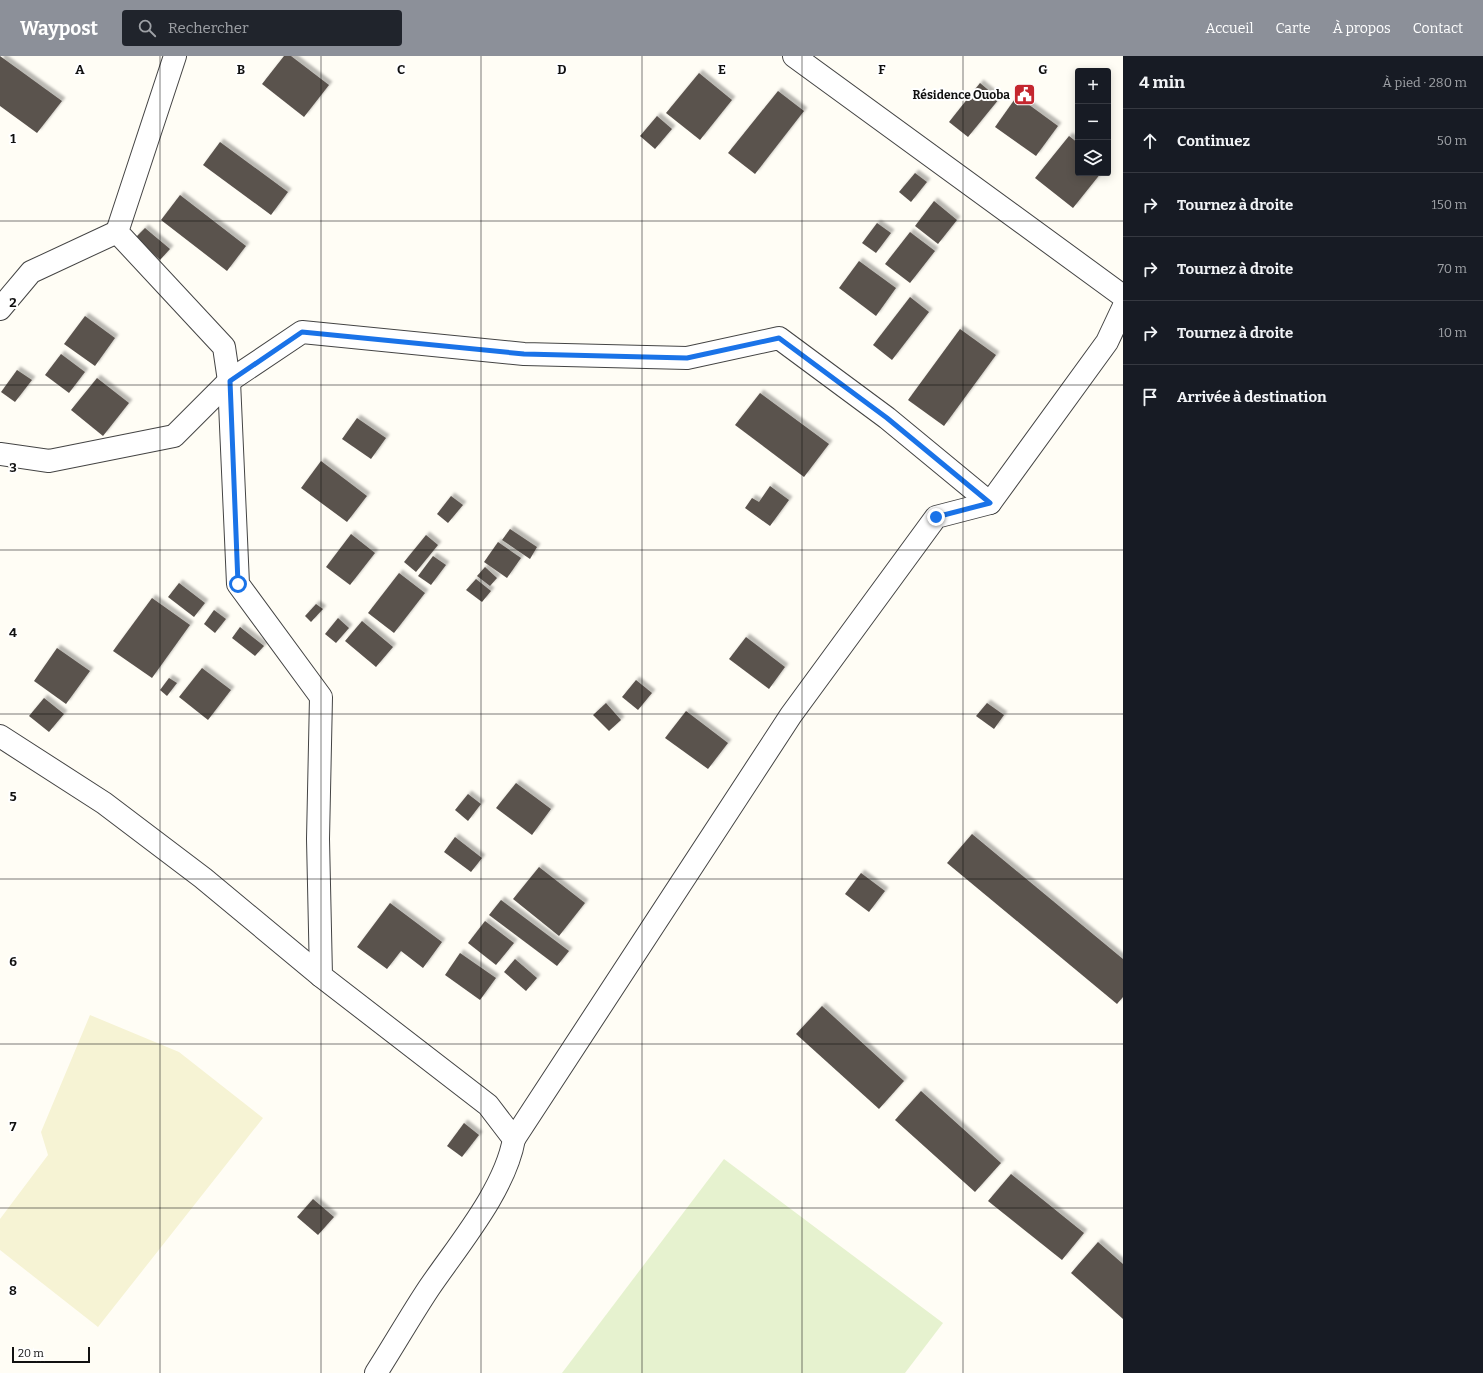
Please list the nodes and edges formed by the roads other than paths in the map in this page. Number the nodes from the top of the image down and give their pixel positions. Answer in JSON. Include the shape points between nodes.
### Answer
{"nodes":[{"id":1,"x":176,"y":56,"type":"edge"},
{"id":2,"x":794,"y":56,"type":"edge"},
{"id":3,"x":117,"y":232,"type":"junction"},
{"id":4,"x":1123,"y":296,"type":"edge"},
{"id":5,"x":1123,"y":308,"type":"edge"},
{"id":6,"x":0,"y":309,"type":"edge"},
{"id":7,"x":230,"y":381,"type":"junction"},
{"id":8,"x":0,"y":454,"type":"edge"},
{"id":9,"x":990,"y":503,"type":"junction"},
{"id":10,"x":0,"y":736,"type":"edge"},
{"id":11,"x":321,"y":976,"type":"junction"},
{"id":12,"x":514,"y":1139,"type":"junction"},
{"id":13,"x":376,"y":1373,"type":"edge"}],
"edges":[{"from":1,"to":3,"type":"street"},
{"from":2,"to":4,"type":"street"},
{"from":3,"to":6,"type":"street","via":[[31,272]]},
{"from":3,"to":7,"type":"street","via":[[224,347]]},
{"from":5,"to":9,"type":"street","via":[[1107,342]]},
{"from":7,"to":8,"type":"street","via":[[174,436],[49,461]]},
{"from":7,"to":9,"type":"street","via":[[302,332],[524,354],[687,358],[779,338],[887,418]]},
{"from":7,"to":11,"type":"street","via":[[238,584],[321,697],[318,840]]},
{"from":9,"to":12,"type":"street","via":[[936,517],[791,715]]},
{"from":10,"to":11,"type":"street","via":[[111,808],[203,878]]},
{"from":11,"to":12,"type":"street","via":[[488,1105]]},
{"from":12,"to":13,"type":"street","via":[[512,1151],[497,1188],[425,1294]]}]}
